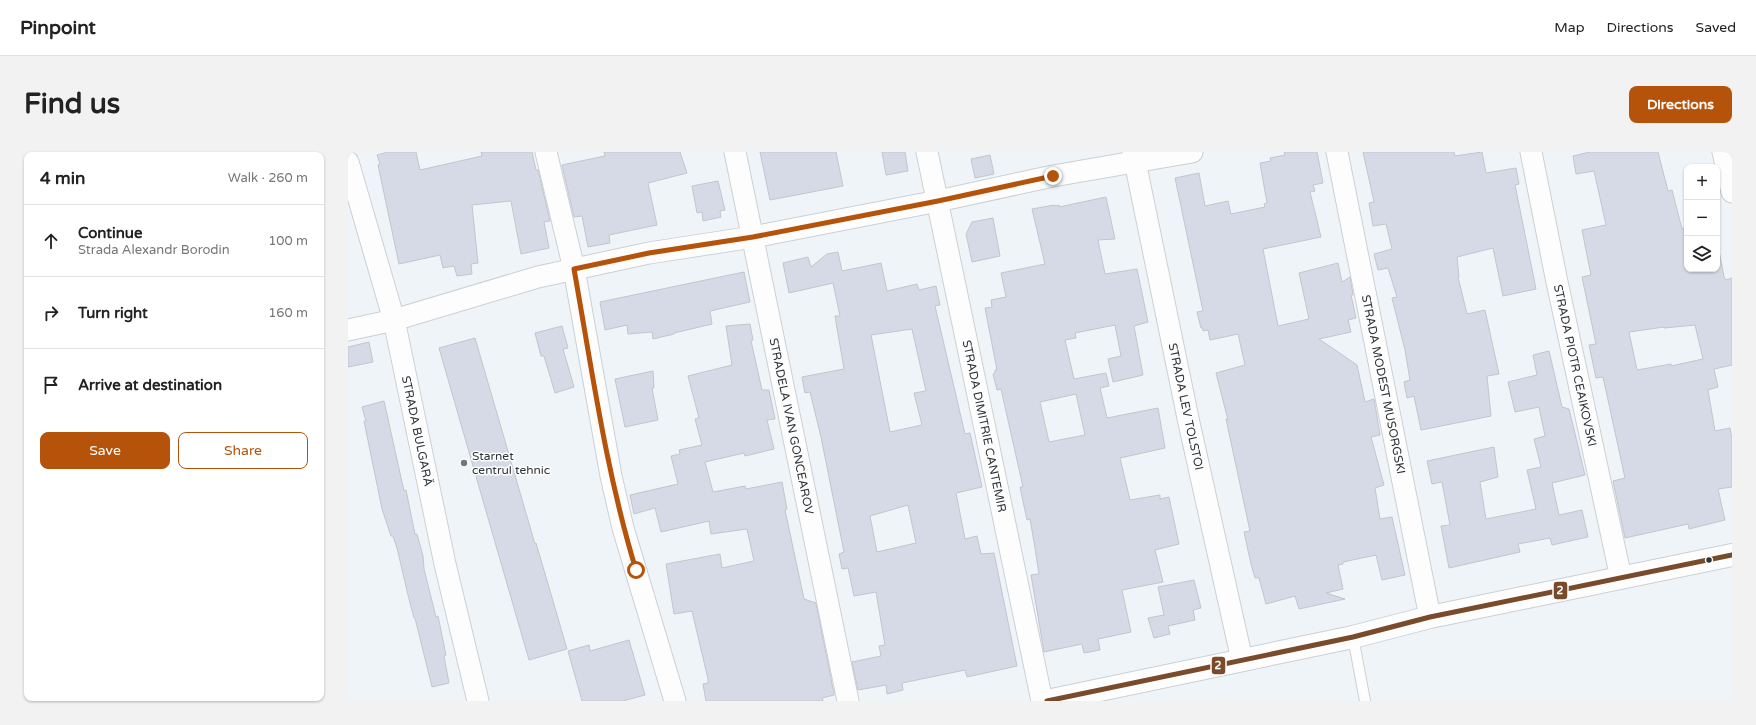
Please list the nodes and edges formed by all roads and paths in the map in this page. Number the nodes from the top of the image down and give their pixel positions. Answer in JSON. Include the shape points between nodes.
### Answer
{"nodes":[{"id":1,"x":546,"y":152,"type":"edge"},
{"id":2,"x":735,"y":152,"type":"edge"},
{"id":3,"x":927,"y":152,"type":"edge"},
{"id":4,"x":1192,"y":152,"type":"edge"},
{"id":5,"x":1336,"y":152,"type":"edge"},
{"id":6,"x":1531,"y":152,"type":"edge"},
{"id":7,"x":1724,"y":152,"type":"edge"},
{"id":8,"x":1134,"y":157,"type":"edge"},
{"id":9,"x":348,"y":162,"type":"edge"},
{"id":10,"x":1732,"y":192,"type":"edge"},
{"id":11,"x":938,"y":201,"type":"junction"},
{"id":12,"x":753,"y":237,"type":"junction"},
{"id":13,"x":574,"y":269,"type":"junction"},
{"id":14,"x":394,"y":320,"type":"junction"},
{"id":15,"x":348,"y":330,"type":"edge"},
{"id":16,"x":1732,"y":555,"type":"edge"},
{"id":17,"x":1621,"y":578,"type":"junction"},
{"id":18,"x":1430,"y":617,"type":"junction"},
{"id":19,"x":1353,"y":637,"type":"junction"},
{"id":20,"x":1242,"y":660,"type":"junction"},
{"id":21,"x":478,"y":701,"type":"edge"},
{"id":22,"x":675,"y":701,"type":"edge"},
{"id":23,"x":848,"y":701,"type":"edge"},
{"id":24,"x":1042,"y":701,"type":"edge"},
{"id":25,"x":1046,"y":701,"type":"edge"},
{"id":26,"x":1365,"y":701,"type":"edge"}],
"edges":[{"from":1,"to":13,"type":"street"},
{"from":2,"to":12,"type":"street","name":"STRADELA IVAN GONCEAROV"},
{"from":3,"to":11,"type":"street","name":"STRADA DIMITRIE CANTEMIR"},
{"from":4,"to":8,"type":"street"},
{"from":5,"to":18,"type":"street","name":"STRADA MODEST MUSORGSKI"},
{"from":6,"to":17,"type":"street","name":"STRADA PIOTR CEAIKOVSKI"},
{"from":7,"to":10,"type":"street"},
{"from":8,"to":11,"type":"street"},
{"from":8,"to":20,"type":"street","name":"STRADA LEV TOLSTOI","via":[[1189,423]]},
{"from":9,"to":14,"type":"street","name":"STRADA BULGARĂ"},
{"from":11,"to":12,"type":"street"},
{"from":11,"to":24,"type":"street","name":"STRADA DIMITRIE CANTEMIR"},
{"from":12,"to":13,"type":"street","via":[[649,253]]},
{"from":12,"to":23,"type":"street","name":"STRADELA IVAN GONCEAROV"},
{"from":13,"to":14,"type":"street","via":[[511,284]]},
{"from":13,"to":22,"type":"street","via":[[611,476]]},
{"from":14,"to":15,"type":"street"},
{"from":14,"to":21,"type":"street","name":"STRADA BULGARĂ","via":[[445,564]]},
{"from":16,"to":17,"type":"main road"},
{"from":17,"to":18,"type":"main road"},
{"from":18,"to":19,"type":"main road"},
{"from":19,"to":20,"type":"main road"},
{"from":19,"to":26,"type":"lane"},
{"from":20,"to":25,"type":"main road"}]}
